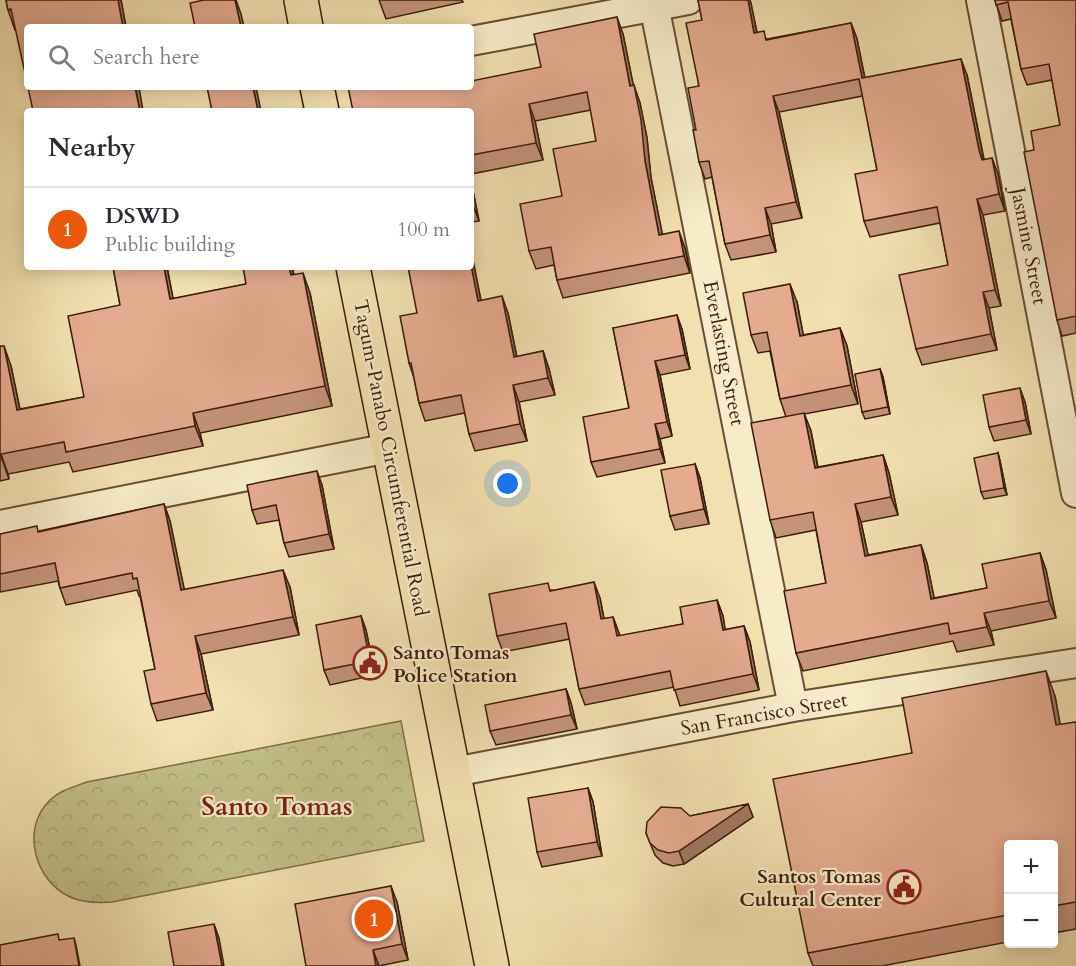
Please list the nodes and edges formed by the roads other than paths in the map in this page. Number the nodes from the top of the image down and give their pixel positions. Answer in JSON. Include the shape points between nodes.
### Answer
{"nodes":[{"id":1,"x":302,"y":0,"type":"edge"},
{"id":2,"x":688,"y":0,"type":"edge"},
{"id":3,"x":981,"y":0,"type":"edge"},
{"id":4,"x":654,"y":3,"type":"edge"},
{"id":5,"x":306,"y":24,"type":"edge"},
{"id":6,"x":474,"y":40,"type":"edge"},
{"id":7,"x":318,"y":90,"type":"edge"},
{"id":8,"x":321,"y":108,"type":"edge"},
{"id":9,"x":354,"y":270,"type":"edge"},
{"id":10,"x":389,"y":448,"type":"junction"},
{"id":11,"x":1076,"y":493,"type":"edge"},
{"id":12,"x":0,"y":525,"type":"edge"},
{"id":13,"x":1076,"y":663,"type":"edge"},
{"id":14,"x":793,"y":707,"type":"junction"},
{"id":15,"x":454,"y":772,"type":"junction"},
{"id":16,"x":492,"y":966,"type":"edge"}],
"edges":[{"from":1,"to":5,"type":"main road"},
{"from":2,"to":4,"type":"street"},
{"from":3,"to":11,"type":"street","name":"Jasmine Street"},
{"from":4,"to":6,"type":"street"},
{"from":4,"to":14,"type":"street","name":"Everlasting Street"},
{"from":7,"to":8,"type":"main road"},
{"from":9,"to":10,"type":"main road","name":"Tagum-Panabo Circumferential Road"},
{"from":10,"to":12,"type":"street"},
{"from":10,"to":15,"type":"main road","name":"Tagum-Panabo Circumferential Road"},
{"from":13,"to":14,"type":"street","name":"San Francisco Street"},
{"from":14,"to":15,"type":"street","name":"San Francisco Street"},
{"from":15,"to":16,"type":"main road","name":"Tagum-Panabo Circumferential Road"}]}
